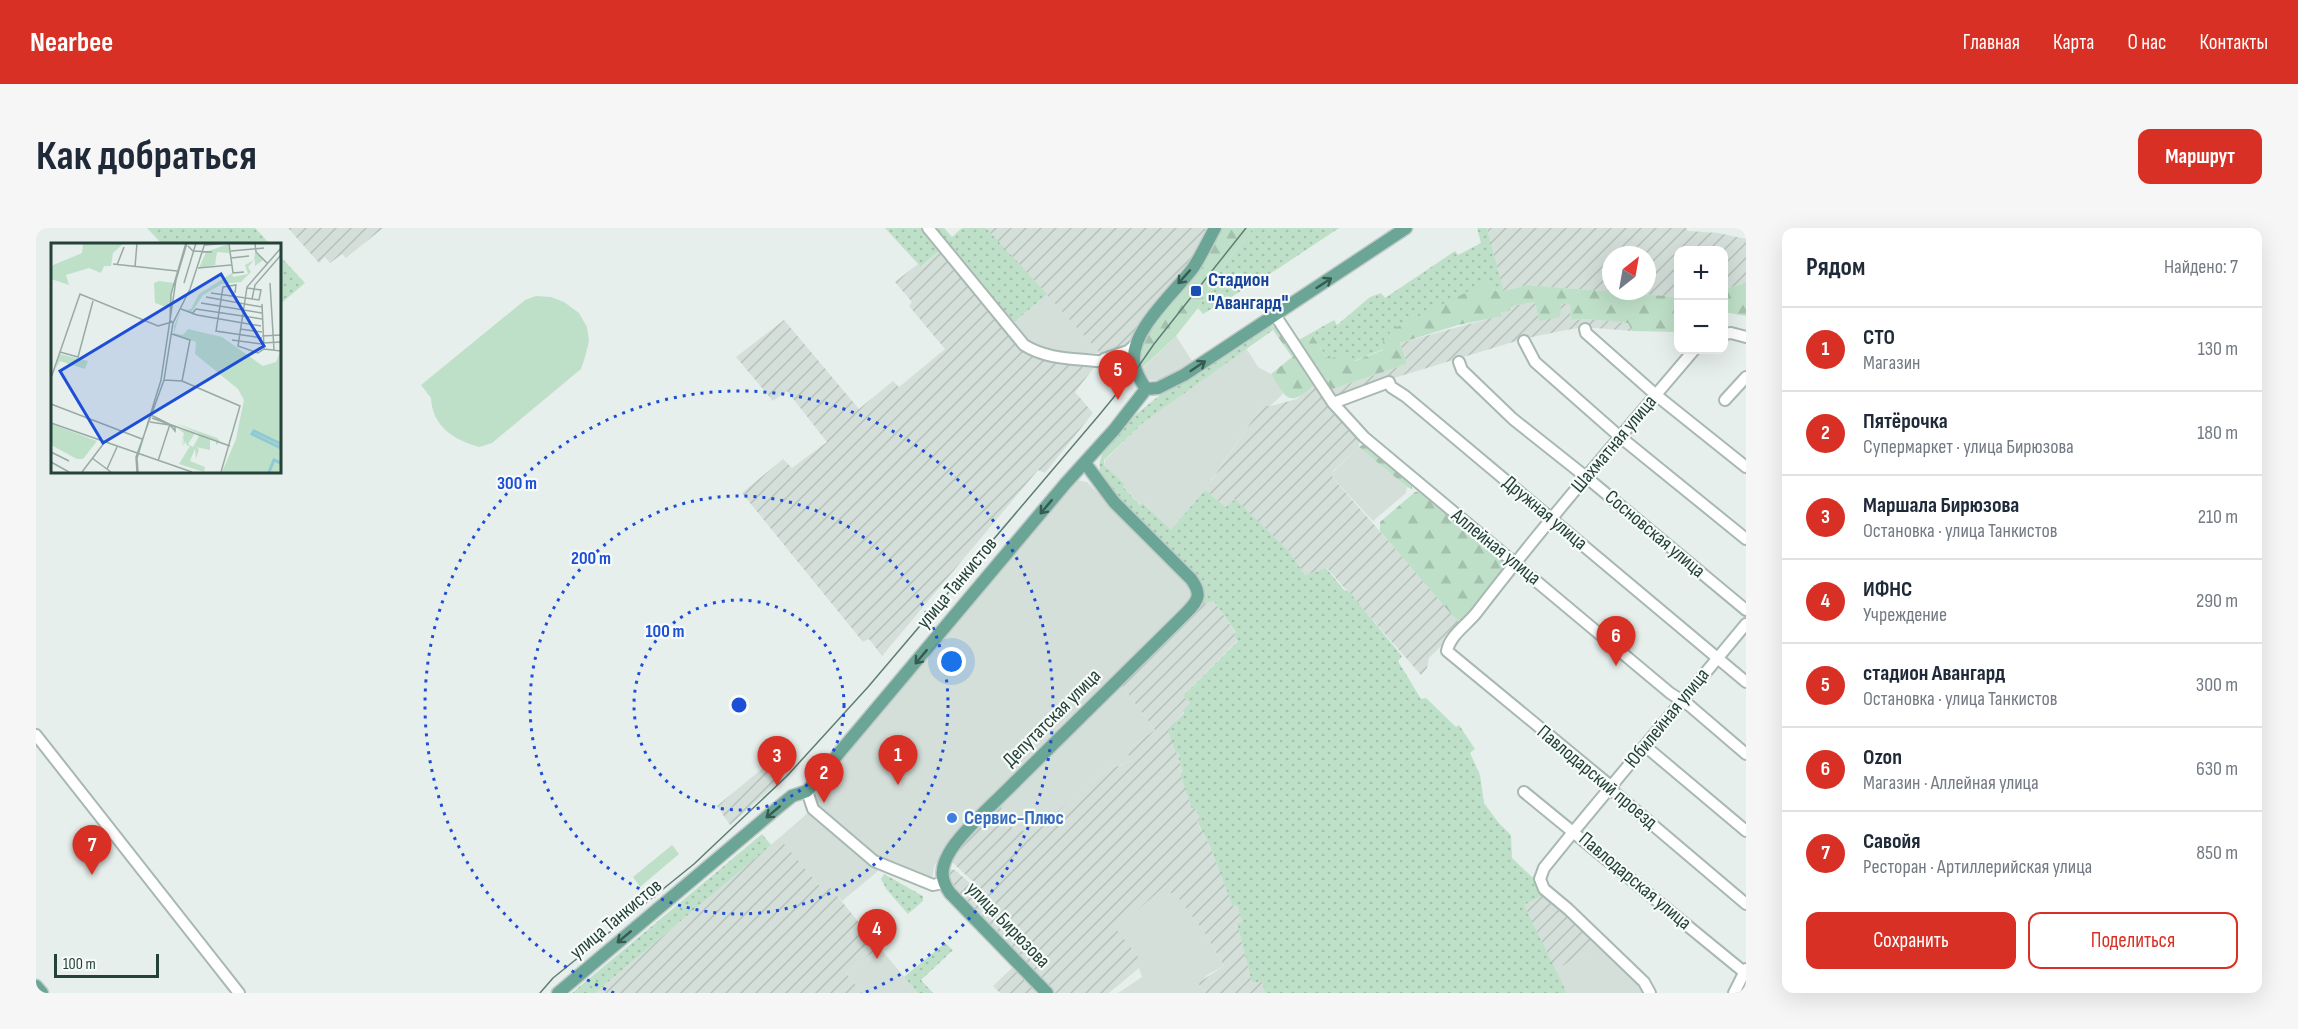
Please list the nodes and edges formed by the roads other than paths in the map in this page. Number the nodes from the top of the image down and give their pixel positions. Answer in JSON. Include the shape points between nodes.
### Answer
{"nodes":[{"id":1,"x":928,"y":228,"type":"edge"},
{"id":2,"x":1215,"y":228,"type":"edge"},
{"id":3,"x":1406,"y":228,"type":"edge"},
{"id":4,"x":1275,"y":315,"type":"junction"},
{"id":5,"x":1585,"y":329,"type":"dead end"},
{"id":6,"x":1728,"y":333,"type":"edge"},
{"id":7,"x":1746,"y":337,"type":"edge"},
{"id":8,"x":1524,"y":341,"type":"dead end"},
{"id":9,"x":1136,"y":344,"type":"junction"},
{"id":10,"x":1691,"y":354,"type":"edge"},
{"id":11,"x":1098,"y":361,"type":"junction"},
{"id":12,"x":1459,"y":362,"type":"dead end"},
{"id":13,"x":1137,"y":372,"type":"junction"},
{"id":14,"x":1746,"y":377,"type":"edge"},
{"id":15,"x":1146,"y":389,"type":"junction"},
{"id":16,"x":1656,"y":395,"type":"junction"},
{"id":17,"x":1725,"y":400,"type":"dead end"},
{"id":18,"x":1334,"y":403,"type":"junction"},
{"id":19,"x":1619,"y":436,"type":"junction"},
{"id":20,"x":1085,"y":463,"type":"junction"},
{"id":21,"x":1746,"y":467,"type":"edge"},
{"id":22,"x":1586,"y":477,"type":"junction"},
{"id":23,"x":1552,"y":518,"type":"junction"},
{"id":24,"x":1746,"y":539,"type":"edge"},
{"id":25,"x":1515,"y":562,"type":"junction"},
{"id":26,"x":1746,"y":610,"type":"edge"},
{"id":27,"x":1746,"y":624,"type":"edge"},
{"id":28,"x":1447,"y":651,"type":"joint"},
{"id":29,"x":1717,"y":657,"type":"junction"},
{"id":30,"x":1746,"y":682,"type":"edge"},
{"id":31,"x":1681,"y":700,"type":"junction"},
{"id":32,"x":36,"y":735,"type":"edge"},
{"id":33,"x":1645,"y":746,"type":"junction"},
{"id":34,"x":1746,"y":754,"type":"edge"},
{"id":35,"x":1610,"y":787,"type":"junction"},
{"id":36,"x":807,"y":790,"type":"junction"},
{"id":37,"x":1524,"y":792,"type":"dead end"},
{"id":38,"x":1574,"y":831,"type":"junction"},
{"id":39,"x":1746,"y":831,"type":"edge"},
{"id":40,"x":944,"y":863,"type":"joint"},
{"id":41,"x":943,"y":883,"type":"junction"},
{"id":42,"x":1746,"y":904,"type":"edge"},
{"id":43,"x":1745,"y":970,"type":"edge"},
{"id":44,"x":36,"y":986,"type":"edge"},
{"id":45,"x":42,"y":993,"type":"edge"},
{"id":46,"x":239,"y":993,"type":"edge"},
{"id":47,"x":558,"y":993,"type":"edge"},
{"id":48,"x":1047,"y":993,"type":"edge"},
{"id":49,"x":1650,"y":993,"type":"edge"},
{"id":50,"x":1734,"y":993,"type":"edge"}],
"edges":[{"from":1,"to":11,"type":"street","via":[[1024,345],[1049,357]]},
{"from":2,"to":9,"type":"main road","one_way":true,"via":[[1193,268]]},
{"from":4,"to":3,"type":"main road","one_way":true},
{"from":15,"to":4,"type":"main road","one_way":true,"via":[[1158,388],[1184,375]]},
{"from":4,"to":18,"type":"street","name":"Аллейная улица"},
{"from":5,"to":16,"type":"street"},
{"from":6,"to":7,"type":"street"},
{"from":8,"to":19,"type":"street","via":[[1535,362]]},
{"from":9,"to":11,"type":"street","via":[[1128,351]]},
{"from":9,"to":13,"type":"main road"},
{"from":10,"to":16,"type":"street","name":"Шахматная улица"},
{"from":11,"to":13,"type":"street"},
{"from":12,"to":22,"type":"street","name":"Сосновская улица","via":[[1462,370],[1513,419]]},
{"from":13,"to":15,"type":"main road"},
{"from":14,"to":17,"type":"street"},
{"from":15,"to":20,"type":"main road","name":"улица Танкистов"},
{"from":16,"to":19,"type":"street","name":"Шахматная улица"},
{"from":16,"to":21,"type":"street"},
{"from":18,"to":23,"type":"street","name":"Дружная улица","via":[[1389,382]]},
{"from":18,"to":25,"type":"street","name":"Аллейная улица","via":[[1364,438]]},
{"from":19,"to":22,"type":"street","name":"Шахматная улица"},
{"from":19,"to":24,"type":"street"},
{"from":20,"to":36,"type":"main road","name":"улица Танкистов","one_way":true},
{"from":20,"to":40,"type":"main road","name":"Депутатская улица","via":[[1114,502],[1191,579],[1198,593],[1194,605],[974,824],[953,846]]},
{"from":22,"to":23,"type":"street","name":"Шахматная улица"},
{"from":22,"to":26,"type":"street","name":"Сосновская улица"},
{"from":23,"to":25,"type":"street","name":"Шахматная улица"},
{"from":23,"to":29,"type":"street","name":"Дружная улица"},
{"from":25,"to":28,"type":"street","name":"Шахматная улица","via":[[1472,619],[1449,642]]},
{"from":25,"to":31,"type":"street","name":"Аллейная улица"},
{"from":27,"to":29,"type":"street","name":"Юбилейная улица"},
{"from":28,"to":35,"type":"street","name":"Павлодарский проезд"},
{"from":29,"to":30,"type":"street","name":"Дружная улица"},
{"from":29,"to":31,"type":"street","name":"Юбилейная улица"},
{"from":31,"to":33,"type":"street","name":"Юбилейная улица"},
{"from":31,"to":34,"type":"street","name":"Аллейная улица"},
{"from":32,"to":46,"type":"street"},
{"from":33,"to":35,"type":"street","name":"Юбилейная улица"},
{"from":33,"to":39,"type":"street"},
{"from":35,"to":38,"type":"street","name":"Юбилейная улица"},
{"from":35,"to":42,"type":"street","name":"Павлодарский проезд"},
{"from":36,"to":41,"type":"street","name":"улица Бирюзова","via":[[813,809],[874,861],[933,885]]},
{"from":36,"to":47,"type":"main road","name":"улица Танкистов","one_way":true,"via":[[792,796]]},
{"from":37,"to":38,"type":"street","name":"Павлодарская улица"},
{"from":38,"to":43,"type":"street","name":"Павлодарская улица"},
{"from":38,"to":49,"type":"street","name":"Юбилейная улица","via":[[1544,868],[1540,879],[1544,889],[1644,982]]},
{"from":40,"to":41,"type":"main road","name":"улица Бирюзова"},
{"from":41,"to":48,"type":"main road","name":"улица Бирюзова"},
{"from":43,"to":50,"type":"street"},
{"from":44,"to":45,"type":"main road"}]}
